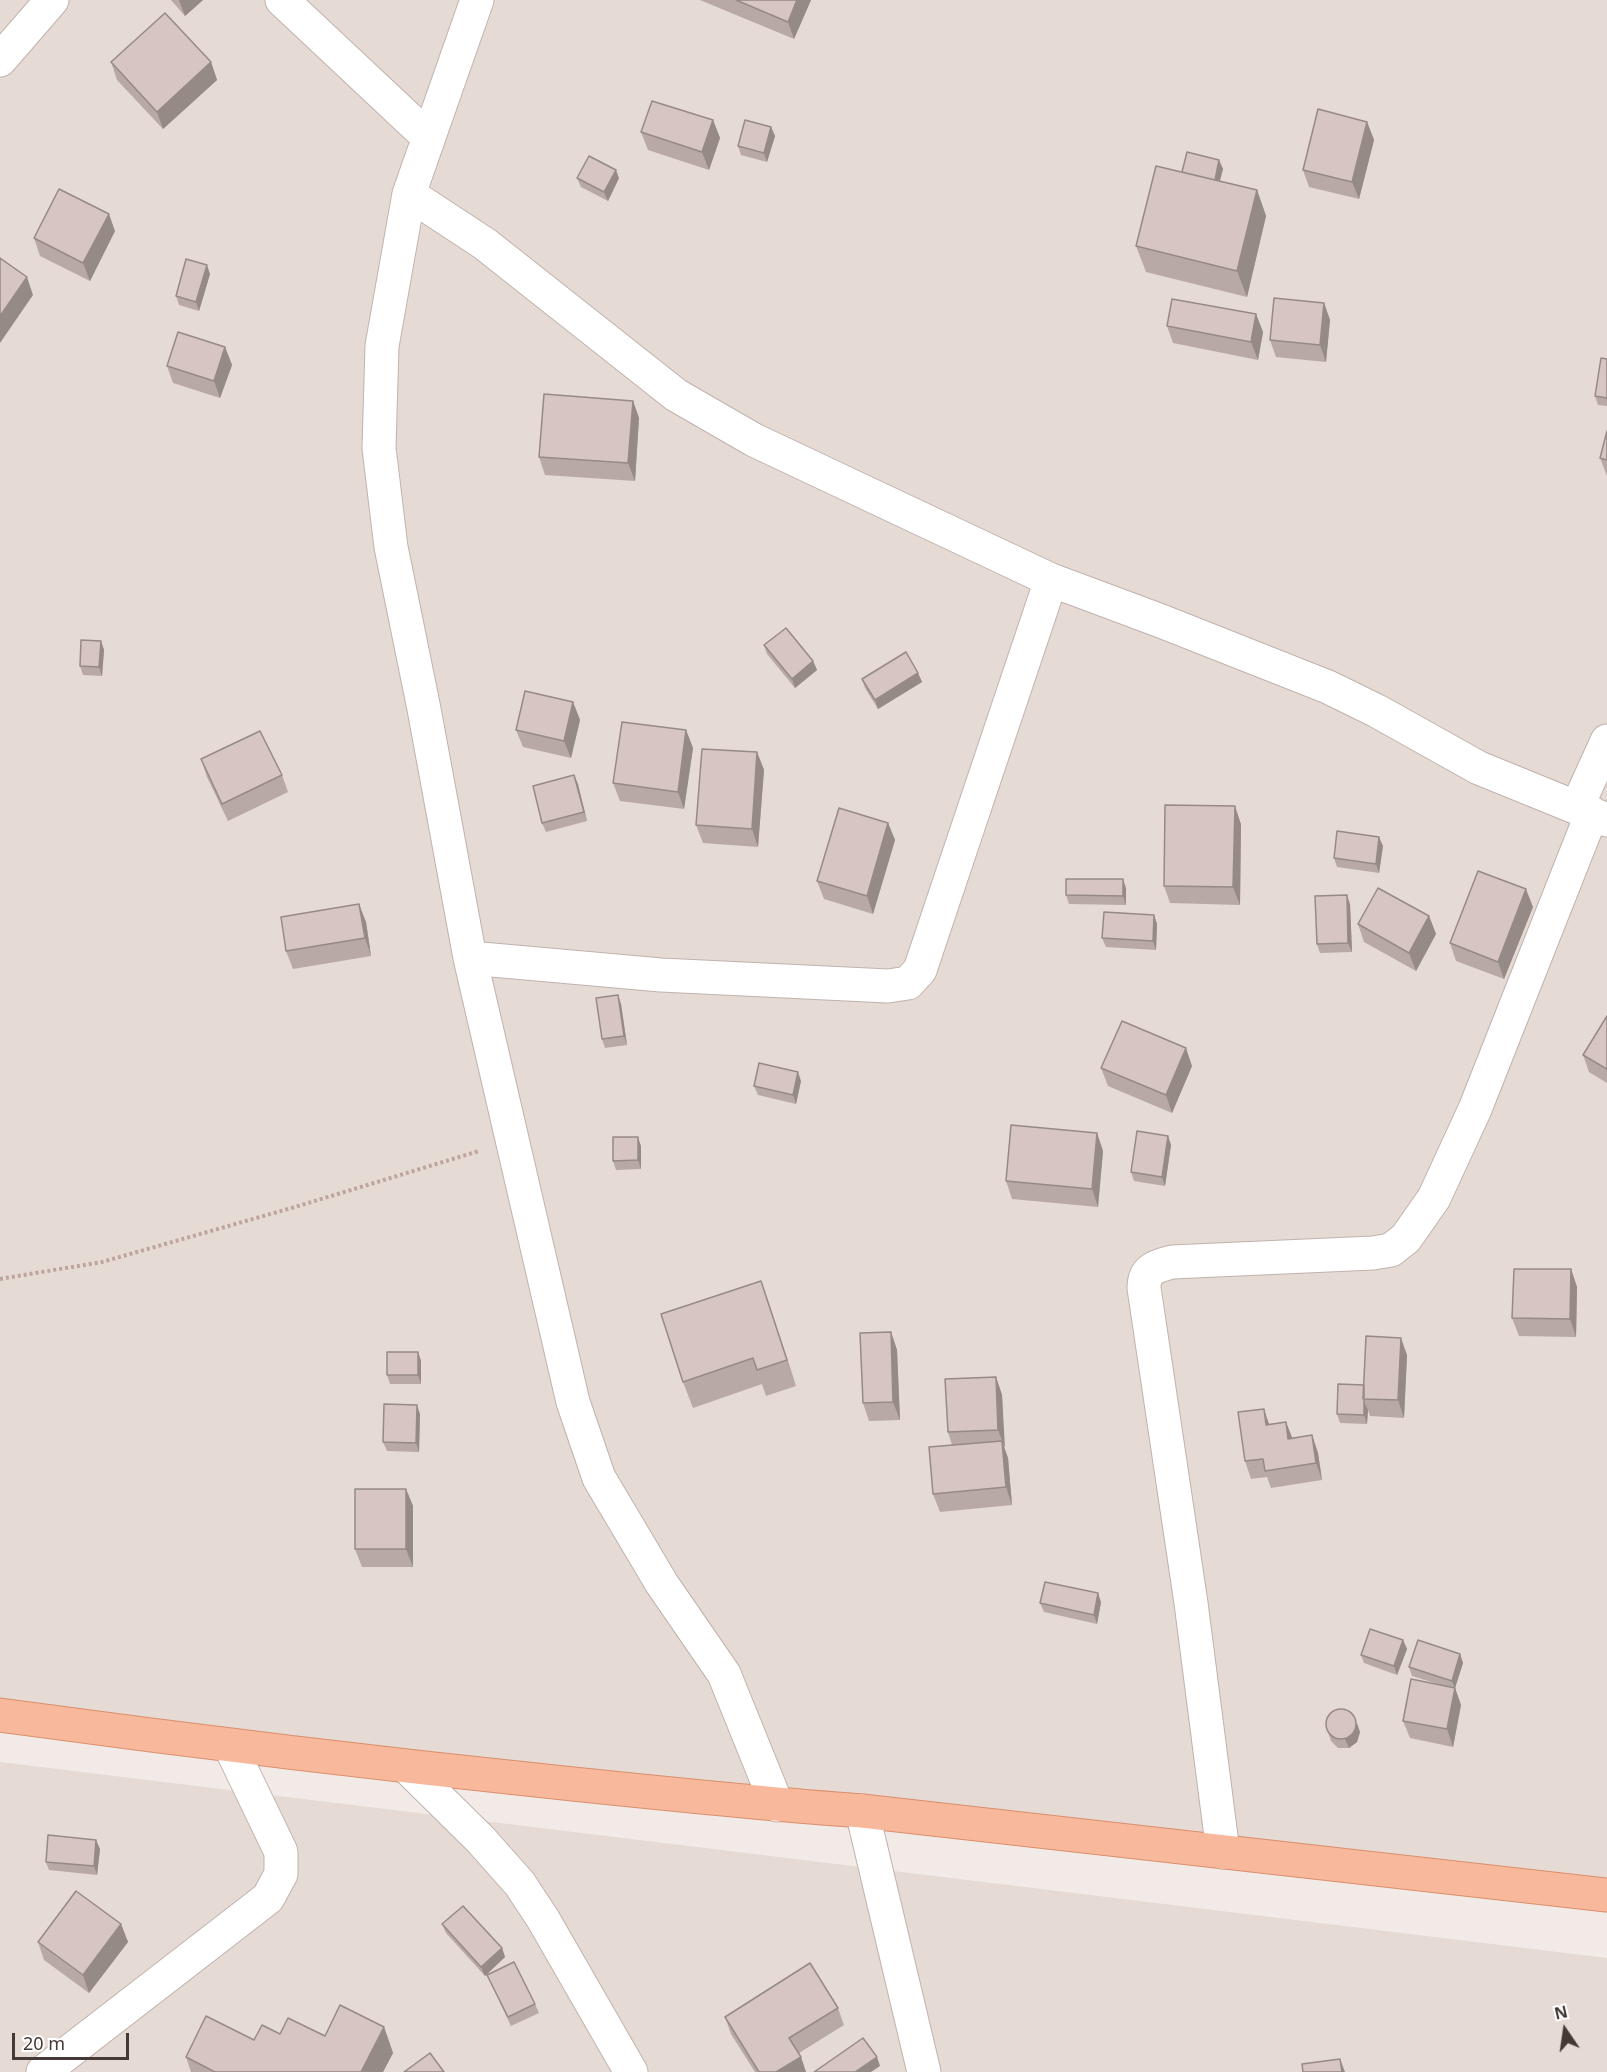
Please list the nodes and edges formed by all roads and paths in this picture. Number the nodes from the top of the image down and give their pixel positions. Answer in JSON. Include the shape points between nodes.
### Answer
{"nodes":[{"id":1,"x":52,"y":0,"type":"edge"},
{"id":2,"x":282,"y":0,"type":"edge"},
{"id":3,"x":477,"y":0,"type":"edge"},
{"id":4,"x":0,"y":60,"type":"edge"},
{"id":5,"x":428,"y":137,"type":"junction"},
{"id":6,"x":409,"y":194,"type":"junction"},
{"id":7,"x":1051,"y":580,"type":"junction"},
{"id":8,"x":1607,"y":741,"type":"edge"},
{"id":9,"x":1592,"y":814,"type":"edge"},
{"id":10,"x":470,"y":958,"type":"junction"},
{"id":11,"x":512,"y":1141,"type":"junction"},
{"id":12,"x":0,"y":1279,"type":"edge"},
{"id":13,"x":0,"y":1715,"type":"edge"},
{"id":14,"x":230,"y":1746,"type":"junction"},
{"id":15,"x":406,"y":1767,"type":"junction"},
{"id":16,"x":777,"y":1805,"type":"junction"},
{"id":17,"x":862,"y":1811,"type":"junction"},
{"id":18,"x":1223,"y":1852,"type":"junction"},
{"id":19,"x":1607,"y":1896,"type":"edge"},
{"id":20,"x":43,"y":2072,"type":"edge"},
{"id":21,"x":631,"y":2072,"type":"edge"},
{"id":22,"x":924,"y":2072,"type":"edge"}],
"edges":[{"from":1,"to":4,"type":"street"},
{"from":2,"to":5,"type":"street"},
{"from":3,"to":5,"type":"street"},
{"from":5,"to":6,"type":"street"},
{"from":6,"to":7,"type":"street","via":[[485,244],[676,395],[754,440]]},
{"from":6,"to":10,"type":"street","via":[[382,346],[379,448],[391,547]]},
{"from":7,"to":9,"type":"street","via":[[1328,687],[1479,768]]},
{"from":7,"to":10,"type":"street","via":[[920,970],[908,983],[888,986],[661,975]]},
{"from":8,"to":9,"type":"street"},
{"from":9,"to":18,"type":"street","via":[[1475,1109],[1434,1198],[1406,1238],[1391,1250],[1373,1253],[1172,1262],[1153,1267],[1146,1276],[1144,1288]]},
{"from":10,"to":11,"type":"street"},
{"from":11,"to":12,"type":"path","via":[[102,1262]]},
{"from":11,"to":16,"type":"street","via":[[573,1402],[599,1478],[662,1584],[724,1674]]},
{"from":13,"to":14,"type":"main road"},
{"from":14,"to":15,"type":"main road"},
{"from":14,"to":20,"type":"street","via":[[281,1852],[281,1874],[268,1898]]},
{"from":15,"to":16,"type":"main road"},
{"from":15,"to":21,"type":"street","via":[[520,1884]]},
{"from":16,"to":17,"type":"main road"},
{"from":17,"to":18,"type":"main road"},
{"from":17,"to":22,"type":"street"},
{"from":18,"to":19,"type":"main road"}]}
